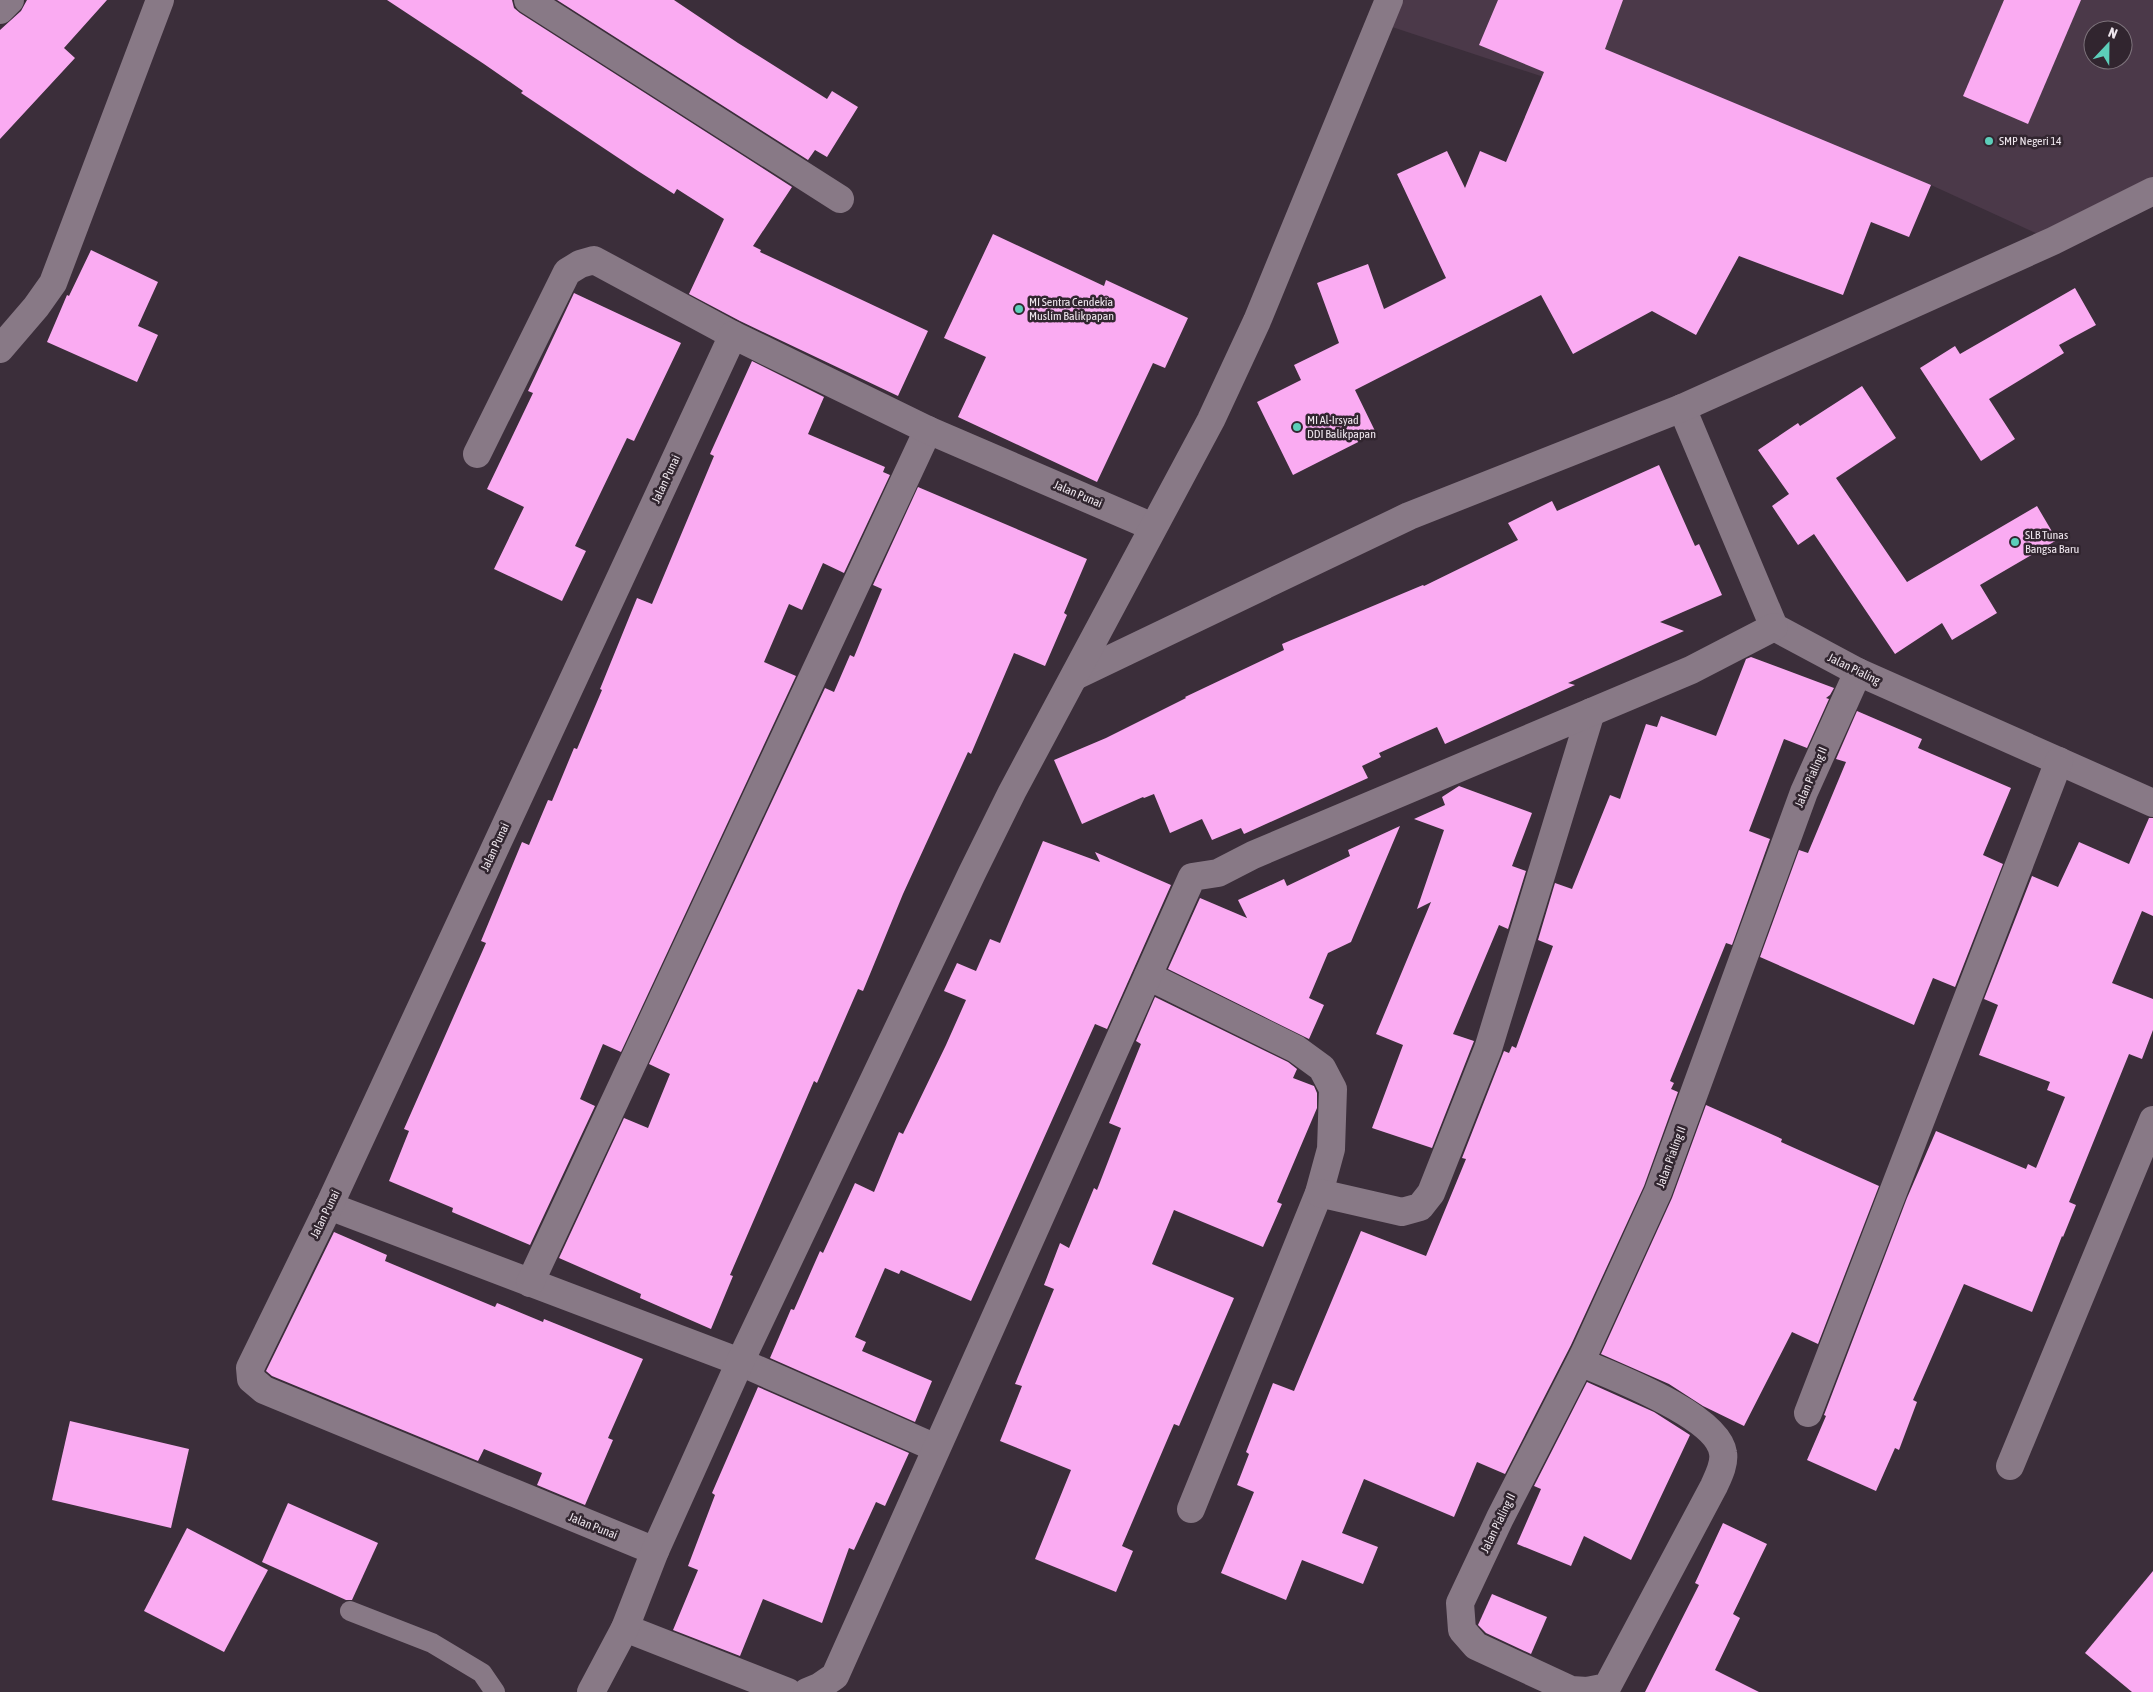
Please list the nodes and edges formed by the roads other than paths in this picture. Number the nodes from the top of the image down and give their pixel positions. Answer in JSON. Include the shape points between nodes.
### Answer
{"nodes":[{"id":1,"x":10,"y":0,"type":"edge"},
{"id":2,"x":160,"y":0,"type":"edge"},
{"id":3,"x":528,"y":0,"type":"edge"},
{"id":4,"x":1389,"y":0,"type":"edge"},
{"id":5,"x":0,"y":10,"type":"edge"},
{"id":6,"x":2153,"y":191,"type":"edge"},
{"id":7,"x":840,"y":200,"type":"dead end"},
{"id":8,"x":733,"y":335,"type":"junction"},
{"id":9,"x":0,"y":349,"type":"edge"},
{"id":10,"x":1682,"y":408,"type":"junction"},
{"id":11,"x":928,"y":430,"type":"junction"},
{"id":12,"x":477,"y":454,"type":"dead end"},
{"id":13,"x":1153,"y":526,"type":"junction"},
{"id":14,"x":1774,"y":627,"type":"junction"},
{"id":15,"x":1858,"y":672,"type":"junction"},
{"id":16,"x":1075,"y":676,"type":"junction"},
{"id":17,"x":1591,"y":712,"type":"junction"},
{"id":18,"x":2059,"y":761,"type":"junction"},
{"id":19,"x":2153,"y":803,"type":"edge"},
{"id":20,"x":1148,"y":976,"type":"junction"},
{"id":21,"x":2153,"y":1120,"type":"edge"},
{"id":22,"x":1319,"y":1193,"type":"junction"},
{"id":23,"x":328,"y":1206,"type":"junction"},
{"id":24,"x":530,"y":1283,"type":"junction"},
{"id":25,"x":740,"y":1362,"type":"junction"},
{"id":26,"x":1580,"y":1362,"type":"junction"},
{"id":27,"x":1808,"y":1413,"type":"dead end"},
{"id":28,"x":936,"y":1448,"type":"junction"},
{"id":29,"x":2010,"y":1466,"type":"dead end"},
{"id":30,"x":1191,"y":1509,"type":"dead end"},
{"id":31,"x":655,"y":1551,"type":"junction"},
{"id":32,"x":350,"y":1611,"type":"dead end"},
{"id":33,"x":624,"y":1628,"type":"junction"},
{"id":34,"x":494,"y":1692,"type":"edge"},
{"id":35,"x":590,"y":1692,"type":"edge"},
{"id":36,"x":788,"y":1692,"type":"edge"},
{"id":37,"x":807,"y":1692,"type":"edge"}],
"edges":[{"from":1,"to":5,"type":"street"},
{"from":2,"to":9,"type":"street","via":[[53,282]]},
{"from":3,"to":7,"type":"street"},
{"from":4,"to":13,"type":"street","via":[[1257,321],[1203,436]]},
{"from":6,"to":10,"type":"street","via":[[2070,233]]},
{"from":8,"to":11,"type":"street","name":"Jalan Punai"},
{"from":8,"to":12,"type":"street","via":[[594,260],[580,264],[567,272]]},
{"from":8,"to":23,"type":"street","name":"Jalan Punai"},
{"from":10,"to":14,"type":"street"},
{"from":10,"to":16,"type":"street","via":[[1409,516]]},
{"from":11,"to":13,"type":"street","name":"Jalan Punai"},
{"from":11,"to":24,"type":"street"},
{"from":13,"to":16,"type":"street"},
{"from":14,"to":15,"type":"street","name":"Jalan Pialing"},
{"from":14,"to":17,"type":"street","via":[[1692,670]]},
{"from":15,"to":18,"type":"street","name":"Jalan Pialing"},
{"from":15,"to":26,"type":"street","name":"Jalan Pialing II","via":[[1804,792],[1658,1192]]},
{"from":16,"to":25,"type":"street","via":[[972,873]]},
{"from":17,"to":20,"type":"street","via":[[1253,855],[1218,873],[1192,877]]},
{"from":17,"to":22,"type":"street","via":[[1488,1049],[1431,1193],[1420,1207],[1402,1212]]},
{"from":18,"to":19,"type":"street","name":"Jalan Pialing"},
{"from":18,"to":27,"type":"street"},
{"from":20,"to":22,"type":"street","via":[[1296,1049],[1322,1068],[1333,1089],[1331,1149]]},
{"from":20,"to":28,"type":"street"},
{"from":21,"to":29,"type":"street"},
{"from":22,"to":30,"type":"street"},
{"from":23,"to":24,"type":"street"},
{"from":23,"to":31,"type":"street","name":"Jalan Punai","via":[[250,1368],[252,1378],[264,1390]]},
{"from":24,"to":25,"type":"street"},
{"from":25,"to":28,"type":"street"},
{"from":25,"to":31,"type":"street"},
{"from":26,"to":26,"type":"street","name":"Jalan Pialing II","via":[[1646,1391],[1696,1418],[1714,1434],[1723,1453],[1720,1472],[1607,1687],[1587,1691],[1571,1690],[1476,1646],[1462,1630],[1460,1603]]},
{"from":28,"to":37,"type":"street","via":[[835,1676]]},
{"from":31,"to":33,"type":"street"},
{"from":32,"to":34,"type":"lane","via":[[432,1643],[482,1673]]},
{"from":33,"to":35,"type":"street"},
{"from":33,"to":36,"type":"street"}]}
